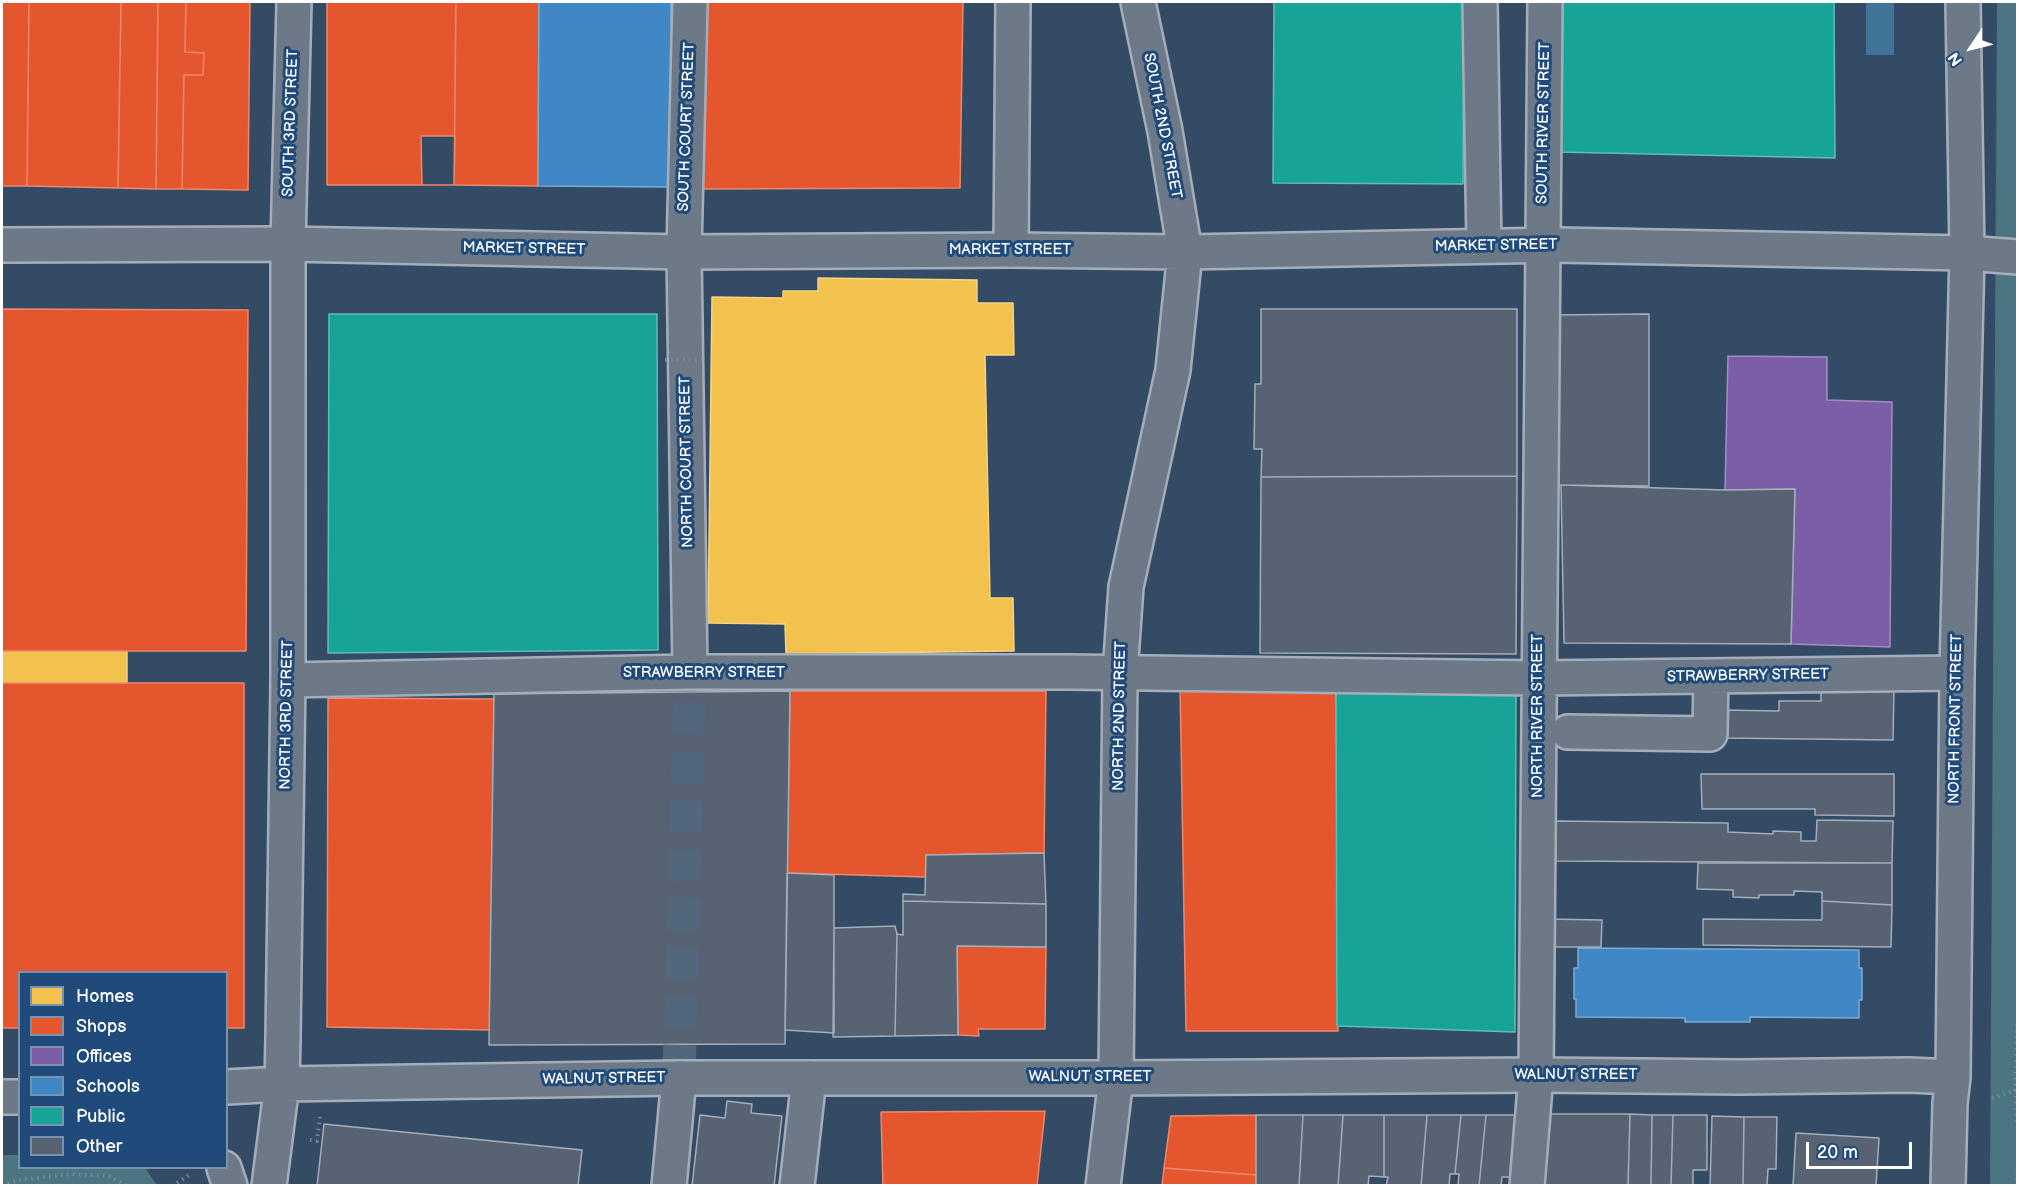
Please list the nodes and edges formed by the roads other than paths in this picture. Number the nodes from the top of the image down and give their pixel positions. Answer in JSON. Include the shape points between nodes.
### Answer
{"nodes":[{"id":1,"x":294,"y":2,"type":"edge"},
{"id":2,"x":690,"y":2,"type":"edge"},
{"id":3,"x":1013,"y":2,"type":"edge"},
{"id":4,"x":1138,"y":2,"type":"edge"},
{"id":5,"x":1480,"y":2,"type":"edge"},
{"id":6,"x":1545,"y":2,"type":"edge"},
{"id":7,"x":1963,"y":2,"type":"edge"},
{"id":8,"x":288,"y":244,"type":"junction"},
{"id":9,"x":2,"y":245,"type":"edge"},
{"id":10,"x":1542,"y":245,"type":"junction"},
{"id":11,"x":1484,"y":246,"type":"junction"},
{"id":12,"x":1011,"y":250,"type":"junction"},
{"id":13,"x":684,"y":252,"type":"junction"},
{"id":14,"x":1185,"y":252,"type":"junction"},
{"id":15,"x":1967,"y":253,"type":"junction"},
{"id":16,"x":2018,"y":257,"type":"edge"},
{"id":17,"x":690,"y":672,"type":"junction"},
{"id":18,"x":1120,"y":673,"type":"junction"},
{"id":19,"x":1956,"y":674,"type":"junction"},
{"id":20,"x":1711,"y":676,"type":"junction"},
{"id":21,"x":1539,"y":678,"type":"junction"},
{"id":22,"x":288,"y":680,"type":"junction"},
{"id":23,"x":1568,"y":732,"type":"dead end"},
{"id":24,"x":1536,"y":1075,"type":"junction"},
{"id":25,"x":1953,"y":1077,"type":"junction"},
{"id":26,"x":679,"y":1078,"type":"junction"},
{"id":27,"x":809,"y":1078,"type":"junction"},
{"id":28,"x":1116,"y":1078,"type":"junction"},
{"id":29,"x":282,"y":1084,"type":"junction"},
{"id":30,"x":228,"y":1087,"type":"edge"},
{"id":31,"x":18,"y":1096,"type":"edge"},
{"id":32,"x":2,"y":1097,"type":"edge"},
{"id":33,"x":225,"y":1169,"type":"edge"},
{"id":34,"x":230,"y":1185,"type":"edge"},
{"id":35,"x":269,"y":1185,"type":"edge"},
{"id":36,"x":669,"y":1185,"type":"edge"},
{"id":37,"x":797,"y":1185,"type":"edge"},
{"id":38,"x":1103,"y":1185,"type":"edge"},
{"id":39,"x":1527,"y":1185,"type":"edge"},
{"id":40,"x":1948,"y":1185,"type":"edge"}],
"edges":[{"from":1,"to":8,"type":"main road","name":"SOUTH 3RD STREET"},
{"from":2,"to":13,"type":"main road","name":"SOUTH COURT STREET"},
{"from":3,"to":12,"type":"main road"},
{"from":4,"to":14,"type":"main road","name":"SOUTH 2ND STREET"},
{"from":5,"to":11,"type":"main road"},
{"from":6,"to":10,"type":"main road","name":"SOUTH RIVER STREET"},
{"from":7,"to":15,"type":"main road","name":"NORTH FRONT STREET"},
{"from":8,"to":9,"type":"main road","name":"MARKET STREET"},
{"from":8,"to":13,"type":"main road","name":"MARKET STREET"},
{"from":8,"to":22,"type":"main road","name":"NORTH 3RD STREET"},
{"from":10,"to":11,"type":"main road","name":"MARKET STREET"},
{"from":10,"to":15,"type":"main road","name":"MARKET STREET"},
{"from":10,"to":21,"type":"main road","name":"NORTH RIVER STREET"},
{"from":11,"to":14,"type":"main road","name":"MARKET STREET"},
{"from":12,"to":13,"type":"main road","name":"MARKET STREET"},
{"from":12,"to":14,"type":"main road","name":"MARKET STREET"},
{"from":13,"to":17,"type":"main road","name":"NORTH COURT STREET"},
{"from":14,"to":18,"type":"main road","name":"NORTH 2ND STREET","via":[[1173,370],[1125,587]]},
{"from":15,"to":16,"type":"main road","name":"MARKET STREET"},
{"from":15,"to":19,"type":"main road","name":"NORTH FRONT STREET"},
{"from":17,"to":18,"type":"main road","name":"STRAWBERRY STREET"},
{"from":17,"to":22,"type":"main road","name":"STRAWBERRY STREET"},
{"from":18,"to":21,"type":"main road","name":"STRAWBERRY STREET"},
{"from":18,"to":28,"type":"main road","name":"NORTH 2ND STREET"},
{"from":19,"to":20,"type":"main road","name":"STRAWBERRY STREET"},
{"from":19,"to":25,"type":"main road","name":"NORTH FRONT STREET"},
{"from":20,"to":21,"type":"main road","name":"STRAWBERRY STREET"},
{"from":20,"to":23,"type":"main road","via":[[1710,734]]},
{"from":21,"to":24,"type":"main road","name":"NORTH RIVER STREET"},
{"from":22,"to":29,"type":"main road","name":"NORTH 3RD STREET"},
{"from":24,"to":25,"type":"main road","name":"WALNUT STREET"},
{"from":24,"to":28,"type":"main road","name":"WALNUT STREET"},
{"from":24,"to":39,"type":"main road","name":"NORTH RIVER STREET"},
{"from":25,"to":40,"type":"main road","name":"NORTH FRONT STREET"},
{"from":26,"to":27,"type":"main road","name":"WALNUT STREET"},
{"from":26,"to":29,"type":"main road","name":"WALNUT STREET"},
{"from":26,"to":36,"type":"main road"},
{"from":27,"to":28,"type":"main road","name":"WALNUT STREET"},
{"from":27,"to":37,"type":"main road"},
{"from":28,"to":38,"type":"main road","name":"NORTH 2ND STREET"},
{"from":29,"to":30,"type":"main road","name":"WALNUT STREET"},
{"from":29,"to":35,"type":"main road","name":"NORTH 3RD STREET"},
{"from":31,"to":32,"type":"main road"},
{"from":33,"to":34,"type":"main road"}]}
